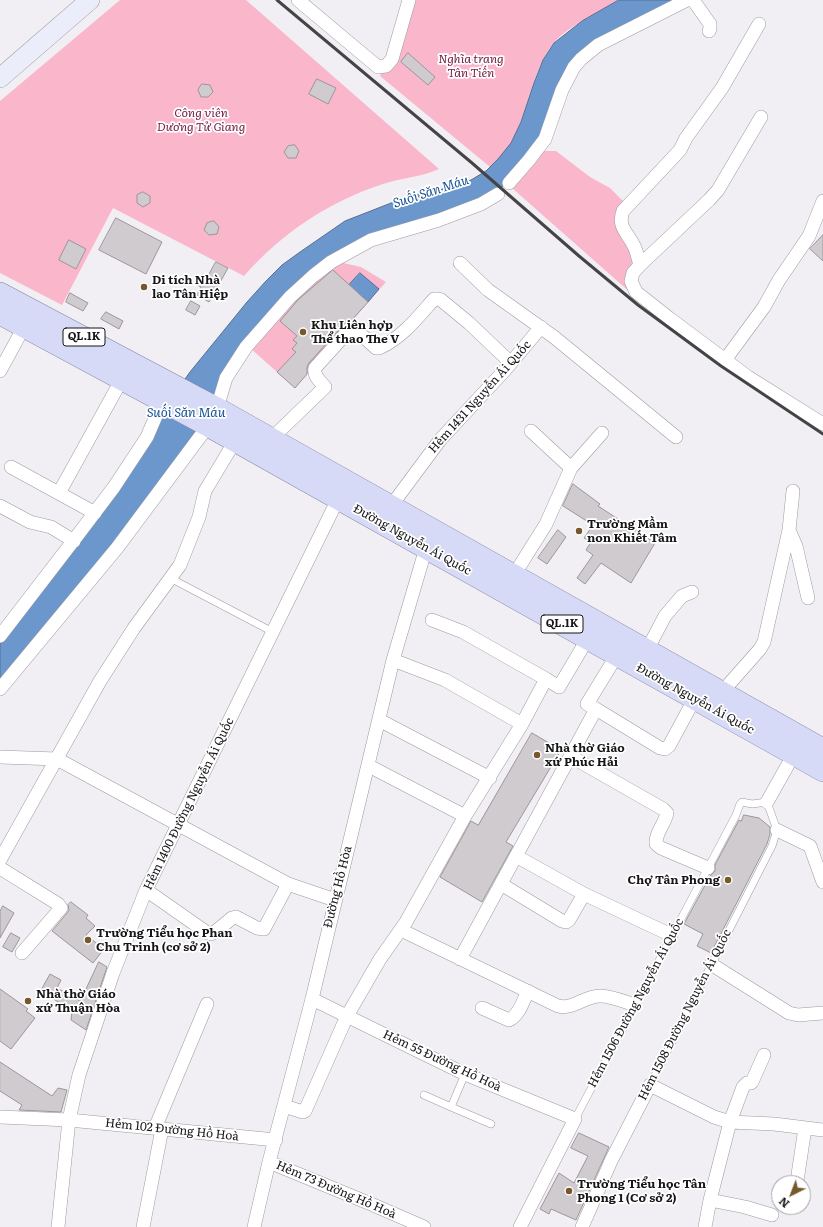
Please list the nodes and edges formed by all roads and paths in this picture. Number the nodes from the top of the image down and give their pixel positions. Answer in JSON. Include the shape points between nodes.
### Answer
{"nodes":[{"id":1,"x":90,"y":0,"type":"edge"},
{"id":2,"x":298,"y":0,"type":"edge"},
{"id":3,"x":409,"y":0,"type":"edge"},
{"id":4,"x":687,"y":0,"type":"edge"},
{"id":5,"x":693,"y":0,"type":"edge"},
{"id":6,"x":759,"y":24,"type":"dead end"},
{"id":7,"x":709,"y":31,"type":"dead end"},
{"id":8,"x":0,"y":78,"type":"edge"},
{"id":9,"x":761,"y":117,"type":"dead end"},
{"id":10,"x":509,"y":183,"type":"dead end"},
{"id":11,"x":498,"y":194,"type":"dead end"},
{"id":12,"x":823,"y":201,"type":"edge"},
{"id":13,"x":460,"y":263,"type":"dead end"},
{"id":14,"x":640,"y":265,"type":"junction"},
{"id":15,"x":0,"y":293,"type":"edge"},
{"id":16,"x":0,"y":314,"type":"edge"},
{"id":17,"x":24,"y":327,"type":"junction"},
{"id":18,"x":541,"y":327,"type":"junction"},
{"id":19,"x":726,"y":360,"type":"junction"},
{"id":20,"x":511,"y":363,"type":"junction"},
{"id":21,"x":0,"y":371,"type":"edge"},
{"id":22,"x":122,"y":379,"type":"junction"},
{"id":23,"x":162,"y":402,"type":"junction"},
{"id":24,"x":213,"y":417,"type":"junction"},
{"id":25,"x":823,"y":424,"type":"edge"},
{"id":26,"x":531,"y":431,"type":"dead end"},
{"id":27,"x":602,"y":433,"type":"dead end"},
{"id":28,"x":676,"y":437,"type":"dead end"},
{"id":29,"x":271,"y":439,"type":"junction"},
{"id":30,"x":235,"y":441,"type":"junction"},
{"id":31,"x":11,"y":467,"type":"dead end"},
{"id":32,"x":571,"y":468,"type":"junction"},
{"id":33,"x":343,"y":490,"type":"junction"},
{"id":34,"x":794,"y":491,"type":"dead end"},
{"id":35,"x":59,"y":494,"type":"junction"},
{"id":36,"x":0,"y":506,"type":"edge"},
{"id":37,"x":391,"y":506,"type":"junction"},
{"id":38,"x":95,"y":513,"type":"junction"},
{"id":39,"x":789,"y":530,"type":"junction"},
{"id":40,"x":74,"y":541,"type":"junction"},
{"id":41,"x":426,"y":548,"type":"junction"},
{"id":42,"x":514,"y":575,"type":"junction"},
{"id":43,"x":170,"y":578,"type":"junction"},
{"id":44,"x":692,"y":592,"type":"dead end"},
{"id":45,"x":808,"y":598,"type":"dead end"},
{"id":46,"x":432,"y":620,"type":"dead end"},
{"id":47,"x":273,"y":632,"type":"junction"},
{"id":48,"x":0,"y":636,"type":"edge"},
{"id":49,"x":588,"y":638,"type":"junction"},
{"id":50,"x":647,"y":650,"type":"junction"},
{"id":51,"x":617,"y":655,"type":"junction"},
{"id":52,"x":393,"y":660,"type":"junction"},
{"id":53,"x":546,"y":680,"type":"junction"},
{"id":54,"x":0,"y":689,"type":"edge"},
{"id":55,"x":722,"y":692,"type":"junction"},
{"id":56,"x":695,"y":698,"type":"junction"},
{"id":57,"x":596,"y":709,"type":"junction"},
{"id":58,"x":379,"y":720,"type":"junction"},
{"id":59,"x":522,"y":724,"type":"junction"},
{"id":60,"x":798,"y":746,"type":"junction"},
{"id":61,"x":823,"y":749,"type":"edge"},
{"id":62,"x":570,"y":756,"type":"junction"},
{"id":63,"x":0,"y":757,"type":"edge"},
{"id":64,"x":57,"y":759,"type":"junction"},
{"id":65,"x":369,"y":766,"type":"junction"},
{"id":66,"x":823,"y":771,"type":"edge"},
{"id":67,"x":490,"y":778,"type":"junction"},
{"id":68,"x":767,"y":802,"type":"junction"},
{"id":69,"x":465,"y":816,"type":"junction"},
{"id":70,"x":178,"y":825,"type":"junction"},
{"id":71,"x":778,"y":830,"type":"junction"},
{"id":72,"x":516,"y":856,"type":"junction"},
{"id":73,"x":0,"y":860,"type":"edge"},
{"id":74,"x":0,"y":868,"type":"edge"},
{"id":75,"x":708,"y":868,"type":"junction"},
{"id":76,"x":823,"y":882,"type":"edge"},
{"id":77,"x":288,"y":884,"type":"junction"},
{"id":78,"x":501,"y":884,"type":"junction"},
{"id":79,"x":146,"y":890,"type":"junction"},
{"id":80,"x":584,"y":894,"type":"junction"},
{"id":81,"x":334,"y":900,"type":"junction"},
{"id":82,"x":401,"y":930,"type":"junction"},
{"id":83,"x":671,"y":935,"type":"junction"},
{"id":84,"x":22,"y":954,"type":"dead end"},
{"id":85,"x":460,"y":959,"type":"junction"},
{"id":86,"x":711,"y":964,"type":"junction"},
{"id":87,"x":528,"y":991,"type":"junction"},
{"id":88,"x":312,"y":999,"type":"junction"},
{"id":89,"x":206,"y":1004,"type":"dead end"},
{"id":90,"x":635,"y":1005,"type":"junction"},
{"id":91,"x":482,"y":1008,"type":"dead end"},
{"id":92,"x":823,"y":1013,"type":"edge"},
{"id":93,"x":347,"y":1016,"type":"junction"},
{"id":94,"x":764,"y":1055,"type":"dead end"},
{"id":95,"x":465,"y":1074,"type":"junction"},
{"id":96,"x":650,"y":1085,"type":"junction"},
{"id":97,"x":424,"y":1095,"type":"dead end"},
{"id":98,"x":284,"y":1106,"type":"junction"},
{"id":99,"x":451,"y":1107,"type":"junction"},
{"id":100,"x":0,"y":1116,"type":"edge"},
{"id":101,"x":575,"y":1119,"type":"junction"},
{"id":102,"x":69,"y":1120,"type":"junction"},
{"id":103,"x":730,"y":1122,"type":"junction"},
{"id":104,"x":491,"y":1124,"type":"dead end"},
{"id":105,"x":805,"y":1128,"type":"junction"},
{"id":106,"x":158,"y":1129,"type":"junction"},
{"id":107,"x":823,"y":1130,"type":"edge"},
{"id":108,"x":276,"y":1140,"type":"junction"},
{"id":109,"x":269,"y":1162,"type":"junction"},
{"id":110,"x":798,"y":1175,"type":"edge"},
{"id":111,"x":710,"y":1200,"type":"junction"},
{"id":112,"x":771,"y":1215,"type":"edge"},
{"id":113,"x":58,"y":1227,"type":"edge"},
{"id":114,"x":143,"y":1227,"type":"edge"},
{"id":115,"x":254,"y":1227,"type":"edge"},
{"id":116,"x":424,"y":1227,"type":"edge"},
{"id":117,"x":520,"y":1227,"type":"edge"},
{"id":118,"x":582,"y":1227,"type":"edge"},
{"id":119,"x":705,"y":1227,"type":"edge"}],
"edges":[{"from":1,"to":8,"type":"main road"},
{"from":2,"to":3,"type":"street","via":[[378,67],[386,66],[392,58]]},
{"from":4,"to":10,"type":"street","via":[[598,45],[581,59],[562,90],[546,139]]},
{"from":5,"to":7,"type":"street","via":[[710,24]]},
{"from":6,"to":14,"type":"street","via":[[722,88],[680,150],[623,211],[621,223],[634,245]]},
{"from":9,"to":14,"type":"street","via":[[718,190]]},
{"from":11,"to":24,"type":"street","via":[[481,204],[439,220],[371,240],[331,262],[313,276],[290,297],[246,347],[226,378]]},
{"from":12,"to":19,"type":"street","via":[[809,236],[764,307]]},
{"from":13,"to":18,"type":"street","via":[[488,290]]},
{"from":14,"to":19,"type":"street","via":[[633,273],[631,281],[636,292]]},
{"from":15,"to":24,"type":"main road","name":"Đường Nguyễn Ái Quốc","number":"QL.1K","via":[[171,383]]},
{"from":16,"to":17,"type":"main road","name":"Đường Nguyễn Ái Quốc","number":"QL.1K"},
{"from":17,"to":21,"type":"street"},
{"from":17,"to":22,"type":"main road","name":"Đường Nguyễn Ái Quốc","number":"QL.1K"},
{"from":18,"to":20,"type":"street","name":"Hẻm 1431 Nguyễn Ái Quốc"},
{"from":18,"to":28,"type":"street"},
{"from":19,"to":25,"type":"street","via":[[754,381]]},
{"from":20,"to":29,"type":"street","via":[[469,323],[441,300],[434,299],[408,328],[379,348],[351,328],[315,368],[316,377],[325,387]]},
{"from":20,"to":37,"type":"street","name":"Hẻm 1431 Nguyễn Ái Quốc","via":[[440,440]]},
{"from":22,"to":23,"type":"main road","name":"Đường Nguyễn Ái Quốc","number":"QL.1K"},
{"from":22,"to":35,"type":"street"},
{"from":23,"to":24,"type":"main road","name":"Đường Nguyễn Ái Quốc","number":"QL.1K"},
{"from":23,"to":38,"type":"street","via":[[147,437]]},
{"from":24,"to":29,"type":"main road","name":"Đường Nguyễn Ái Quốc","number":"QL.1K"},
{"from":24,"to":30,"type":"main road","name":"Đường Nguyễn Ái Quốc","number":"QL.1K"},
{"from":24,"to":54,"type":"street","via":[[117,548]]},
{"from":26,"to":32,"type":"street"},
{"from":27,"to":32,"type":"street"},
{"from":29,"to":33,"type":"main road","name":"Đường Nguyễn Ái Quốc","number":"QL.1K"},
{"from":30,"to":33,"type":"main road","name":"Đường Nguyễn Ái Quốc","number":"QL.1K"},
{"from":30,"to":43,"type":"street","via":[[205,491],[199,518],[184,557]]},
{"from":31,"to":35,"type":"street"},
{"from":32,"to":42,"type":"street","via":[[546,524]]},
{"from":33,"to":37,"type":"main road","name":"Đường Nguyễn Ái Quốc","number":"QL.1K"},
{"from":33,"to":41,"type":"main road","name":"Đường Nguyễn Ái Quốc","number":"QL.1K"},
{"from":33,"to":47,"type":"street","name":"Hẻm 1400 Đường Nguyễn Ái Quốc"},
{"from":34,"to":39,"type":"street"},
{"from":35,"to":38,"type":"street"},
{"from":36,"to":40,"type":"street","via":[[30,522],[48,526]]},
{"from":37,"to":42,"type":"main road","name":"Đường Nguyễn Ái Quốc","number":"QL.1K"},
{"from":38,"to":40,"type":"street"},
{"from":39,"to":45,"type":"street","via":[[796,546]]},
{"from":39,"to":55,"type":"street","via":[[764,642]]},
{"from":40,"to":48,"type":"street"},
{"from":41,"to":49,"type":"main road","name":"Đường Nguyễn Ái Quốc","number":"QL.1K"},
{"from":41,"to":52,"type":"street","name":"Đường Hồ Hòa"},
{"from":42,"to":50,"type":"main road","name":"Đường Nguyễn Ái Quốc","number":"QL.1K"},
{"from":43,"to":47,"type":"lane"},
{"from":43,"to":64,"type":"street","via":[[100,681]]},
{"from":44,"to":50,"type":"street","via":[[682,596],[665,616]]},
{"from":46,"to":53,"type":"street","via":[[463,632]]},
{"from":47,"to":70,"type":"street","name":"Hẻm 1400 Đường Nguyễn Ái Quốc"},
{"from":49,"to":51,"type":"main road","name":"Đường Nguyễn Ái Quốc","number":"QL.1K"},
{"from":49,"to":53,"type":"street","via":[[559,687]]},
{"from":50,"to":55,"type":"main road","name":"Đường Nguyễn Ái Quốc","number":"QL.1K"},
{"from":51,"to":56,"type":"main road","name":"Đường Nguyễn Ái Quốc","number":"QL.1K"},
{"from":51,"to":57,"type":"street","via":[[587,704]]},
{"from":52,"to":58,"type":"street","name":"Đường Hồ Hòa"},
{"from":52,"to":59,"type":"street","via":[[445,680]]},
{"from":53,"to":59,"type":"street"},
{"from":55,"to":60,"type":"main road","name":"Đường Nguyễn Ái Quốc","number":"QL.1K"},
{"from":56,"to":57,"type":"street","via":[[665,749]]},
{"from":56,"to":60,"type":"main road","name":"Đường Nguyễn Ái Quốc","number":"QL.1K"},
{"from":57,"to":62,"type":"street"},
{"from":58,"to":65,"type":"street","name":"Đường Hồ Hòa"},
{"from":58,"to":67,"type":"street"},
{"from":59,"to":67,"type":"street"},
{"from":60,"to":61,"type":"main road","name":"Đường Nguyễn Ái Quốc","number":"QL.1K"},
{"from":60,"to":66,"type":"main road","name":"Đường Nguyễn Ái Quốc","number":"QL.1K"},
{"from":60,"to":68,"type":"street"},
{"from":62,"to":72,"type":"street"},
{"from":62,"to":75,"type":"street","via":[[663,809],[667,813],[666,819],[655,838],[656,844]]},
{"from":63,"to":64,"type":"street"},
{"from":64,"to":70,"type":"street"},
{"from":64,"to":73,"type":"street"},
{"from":65,"to":69,"type":"street"},
{"from":65,"to":81,"type":"street","name":"Đường Hồ Hòa"},
{"from":67,"to":69,"type":"street"},
{"from":68,"to":71,"type":"lane"},
{"from":68,"to":75,"type":"lane","name":"Hẻm 1506 Đường Nguyễn Ái Quốc","via":[[740,804]]},
{"from":69,"to":82,"type":"street"},
{"from":70,"to":77,"type":"street"},
{"from":70,"to":79,"type":"street","name":"Hẻm 1400 Đường Nguyễn Ái Quốc"},
{"from":71,"to":76,"type":"street","via":[[810,846]]},
{"from":71,"to":86,"type":"lane","name":"Hẻm 1508 Đường Nguyễn Ái Quốc"},
{"from":72,"to":78,"type":"street"},
{"from":72,"to":80,"type":"street"},
{"from":74,"to":84,"type":"street","via":[[61,908]]},
{"from":75,"to":83,"type":"lane","name":"Hẻm 1506 Đường Nguyễn Ái Quốc"},
{"from":77,"to":79,"type":"street","via":[[264,929],[236,917],[211,934]]},
{"from":77,"to":81,"type":"street"},
{"from":78,"to":80,"type":"street","via":[[566,922]]},
{"from":78,"to":85,"type":"street"},
{"from":79,"to":102,"type":"street","name":"Hẻm 1400 Đường Nguyễn Ái Quốc","via":[[113,973],[85,1057]]},
{"from":80,"to":83,"type":"street"},
{"from":81,"to":88,"type":"street","name":"Đường Hồ Hòa"},
{"from":82,"to":85,"type":"street"},
{"from":82,"to":93,"type":"street","via":[[380,959]]},
{"from":83,"to":90,"type":"lane","name":"Hẻm 1506 Đường Nguyễn Ái Quốc"},
{"from":85,"to":87,"type":"street"},
{"from":86,"to":92,"type":"street","via":[[790,1013]]},
{"from":86,"to":96,"type":"lane","name":"Hẻm 1508 Đường Nguyễn Ái Quốc"},
{"from":87,"to":90,"type":"street","via":[[563,1007],[601,996]]},
{"from":87,"to":91,"type":"street","via":[[513,1019],[509,1020]]},
{"from":88,"to":93,"type":"street","name":"Hẻm 55 Đường Hồ Hoà"},
{"from":88,"to":98,"type":"street","name":"Đường Hồ Hòa"},
{"from":89,"to":106,"type":"street"},
{"from":90,"to":101,"type":"lane","name":"Hẻm 1506 Đường Nguyễn Ái Quốc"},
{"from":93,"to":95,"type":"street","name":"Hẻm 55 Đường Hồ Hoà"},
{"from":93,"to":98,"type":"street","via":[[305,1111]]},
{"from":94,"to":103,"type":"street","via":[[752,1082],[743,1087]]},
{"from":95,"to":99,"type":"lane"},
{"from":95,"to":101,"type":"street","name":"Hẻm 55 Đường Hồ Hoà"},
{"from":96,"to":103,"type":"street","via":[[714,1117]]},
{"from":96,"to":118,"type":"street","name":"Hẻm 1508 Đường Nguyễn Ái Quốc","via":[[611,1161]]},
{"from":97,"to":99,"type":"lane"},
{"from":98,"to":108,"type":"street","name":"Đường Hồ Hòa"},
{"from":99,"to":104,"type":"lane"},
{"from":100,"to":102,"type":"street","name":"Hẻm 102 Đường Hồ Hoà"},
{"from":101,"to":117,"type":"street","name":"Hẻm 1506 Đường Nguyễn Ái Quốc"},
{"from":102,"to":106,"type":"street","name":"Hẻm 102 Đường Hồ Hoà"},
{"from":102,"to":113,"type":"street","name":"Hẻm 1400 Đường Nguyễn Ái Quốc"},
{"from":103,"to":105,"type":"street"},
{"from":103,"to":111,"type":"street"},
{"from":105,"to":107,"type":"street"},
{"from":105,"to":110,"type":"street"},
{"from":106,"to":108,"type":"street","name":"Hẻm 102 Đường Hồ Hoà"},
{"from":106,"to":114,"type":"street"},
{"from":108,"to":109,"type":"street","name":"Đường Hồ Hòa"},
{"from":109,"to":115,"type":"street","name":"Đường Hồ Hòa"},
{"from":109,"to":116,"type":"street","name":"Hẻm 73 Đường Hồ Hoà"},
{"from":111,"to":112,"type":"street"},
{"from":111,"to":119,"type":"street"}]}
